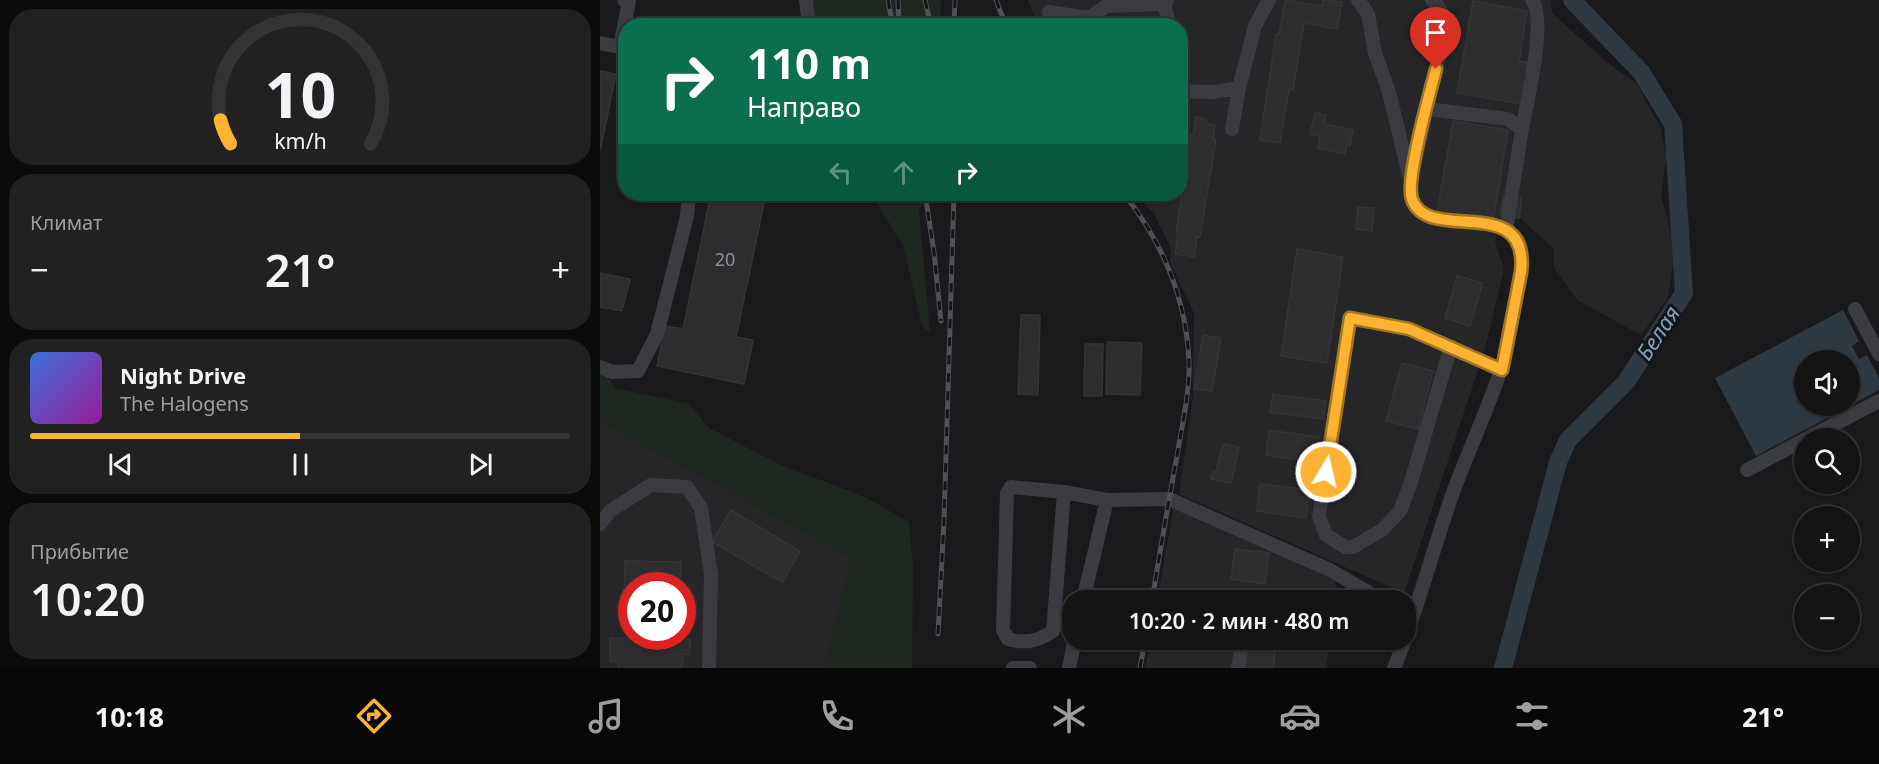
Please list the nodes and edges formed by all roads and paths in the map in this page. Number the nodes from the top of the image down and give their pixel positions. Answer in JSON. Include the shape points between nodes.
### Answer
{"nodes":[{"id":1,"x":624,"y":0,"type":"edge"},
{"id":2,"x":806,"y":0,"type":"edge"},
{"id":3,"x":1269,"y":0,"type":"edge"},
{"id":4,"x":1358,"y":0,"type":"edge"},
{"id":5,"x":1532,"y":0,"type":"edge"},
{"id":6,"x":1165,"y":2,"type":"edge"},
{"id":7,"x":1442,"y":3,"type":"edge"},
{"id":8,"x":1049,"y":12,"type":"dead end"},
{"id":9,"x":627,"y":18,"type":"edge"},
{"id":10,"x":808,"y":18,"type":"edge"},
{"id":11,"x":1168,"y":18,"type":"edge"},
{"id":12,"x":600,"y":43,"type":"edge"},
{"id":13,"x":618,"y":47,"type":"edge"},
{"id":14,"x":1239,"y":88,"type":"junction"},
{"id":15,"x":1188,"y":94,"type":"edge"},
{"id":16,"x":1426,"y":109,"type":"junction"},
{"id":17,"x":1232,"y":129,"type":"dead end"},
{"id":18,"x":1522,"y":129,"type":"junction"},
{"id":19,"x":1411,"y":180,"type":"junction"},
{"id":20,"x":688,"y":201,"type":"edge"},
{"id":21,"x":1506,"y":230,"type":"junction"},
{"id":22,"x":1855,"y":309,"type":"dead end"},
{"id":23,"x":1451,"y":346,"type":"junction"},
{"id":24,"x":1879,"y":354,"type":"edge"},
{"id":25,"x":600,"y":367,"type":"edge"},
{"id":26,"x":1502,"y":370,"type":"junction"},
{"id":27,"x":1879,"y":401,"type":"edge"},
{"id":28,"x":1827,"y":428,"type":"edge"},
{"id":29,"x":1794,"y":445,"type":"edge"},
{"id":30,"x":1747,"y":470,"type":"dead end"},
{"id":31,"x":1064,"y":492,"type":"junction"},
{"id":32,"x":1107,"y":500,"type":"junction"},
{"id":33,"x":600,"y":524,"type":"edge"},
{"id":34,"x":1085,"y":590,"type":"edge"},
{"id":35,"x":1365,"y":590,"type":"edge"},
{"id":36,"x":1416,"y":605,"type":"edge"},
{"id":37,"x":1073,"y":650,"type":"edge"},
{"id":38,"x":1241,"y":650,"type":"edge"},
{"id":39,"x":1400,"y":650,"type":"edge"},
{"id":40,"x":709,"y":668,"type":"edge"},
{"id":41,"x":1013,"y":668,"type":"edge"},
{"id":42,"x":1030,"y":668,"type":"edge"},
{"id":43,"x":1069,"y":668,"type":"edge"},
{"id":44,"x":1238,"y":668,"type":"edge"},
{"id":45,"x":1394,"y":668,"type":"edge"}],
"edges":[{"from":1,"to":9,"type":"lane","via":[[629,1]]},
{"from":2,"to":10,"type":"lane"},
{"from":3,"to":14,"type":"lane","via":[[1255,26]]},
{"from":4,"to":19,"type":"lane","via":[[1368,14],[1375,53]]},
{"from":5,"to":18,"type":"lane","via":[[1536,5],[1537,28]]},
{"from":6,"to":8,"type":"lane","via":[[1106,6],[1089,18]]},
{"from":6,"to":11,"type":"lane"},
{"from":7,"to":16,"type":"lane","via":[[1445,28]]},
{"from":12,"to":13,"type":"lane"},
{"from":14,"to":15,"type":"lane"},
{"from":14,"to":17,"type":"lane"},
{"from":16,"to":18,"type":"lane","via":[[1508,119]]},
{"from":16,"to":19,"type":"lane"},
{"from":18,"to":21,"type":"lane"},
{"from":19,"to":21,"type":"lane","via":[[1412,201],[1424,214]]},
{"from":20,"to":25,"type":"lane","via":[[657,334],[638,371],[612,372]]},
{"from":21,"to":26,"type":"lane","via":[[1519,242],[1522,264]]},
{"from":22,"to":24,"type":"lane"},
{"from":23,"to":23,"type":"lane","via":[[1409,329],[1350,318],[1319,516],[1326,535],[1345,547],[1353,547],[1382,530],[1400,511]]},
{"from":23,"to":26,"type":"lane"},
{"from":26,"to":36,"type":"lane","via":[[1452,495]]},
{"from":27,"to":28,"type":"lane"},
{"from":29,"to":30,"type":"lane"},
{"from":31,"to":31,"type":"lane","via":[[1011,487],[1007,493],[1003,630],[1008,639],[1040,640],[1053,631]]},
{"from":31,"to":32,"type":"lane"},
{"from":32,"to":34,"type":"lane"},
{"from":32,"to":35,"type":"lane","via":[[1169,499],[1330,570]]},
{"from":33,"to":40,"type":"lane","via":[[610,511],[651,484],[687,487],[701,508],[711,574]]},
{"from":37,"to":43,"type":"lane"},
{"from":38,"to":44,"type":"lane"},
{"from":39,"to":45,"type":"lane"},
{"from":41,"to":42,"type":"lane"}]}
